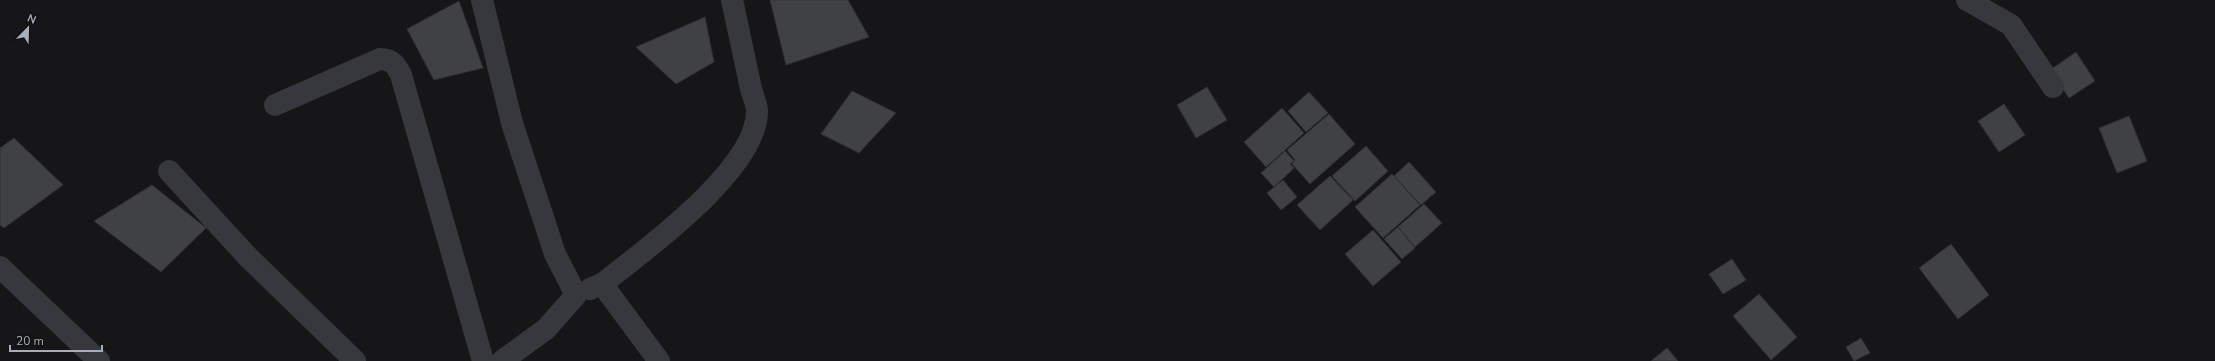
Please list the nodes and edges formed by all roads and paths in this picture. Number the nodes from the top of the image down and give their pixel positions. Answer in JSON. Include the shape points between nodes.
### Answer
{"nodes":[{"id":1,"x":482,"y":0,"type":"edge"},
{"id":2,"x":732,"y":0,"type":"edge"},
{"id":3,"x":1967,"y":0,"type":"edge"},
{"id":4,"x":2053,"y":87,"type":"dead end"},
{"id":5,"x":275,"y":105,"type":"dead end"},
{"id":6,"x":169,"y":171,"type":"dead end"},
{"id":7,"x":0,"y":267,"type":"edge"},
{"id":8,"x":602,"y":284,"type":"junction"},
{"id":9,"x":576,"y":295,"type":"junction"},
{"id":10,"x":99,"y":361,"type":"edge"},
{"id":11,"x":355,"y":361,"type":"edge"},
{"id":12,"x":483,"y":361,"type":"edge"},
{"id":13,"x":502,"y":361,"type":"edge"},
{"id":14,"x":659,"y":361,"type":"edge"}],
"edges":[{"from":1,"to":9,"type":"street","via":[[512,123],[555,254]]},
{"from":2,"to":8,"type":"street","via":[[757,109],[751,137],[741,156],[719,184],[652,245]]},
{"from":3,"to":4,"type":"street","via":[[2011,25]]},
{"from":5,"to":12,"type":"street","via":[[380,59],[388,59],[396,65]]},
{"from":6,"to":11,"type":"street","via":[[247,256]]},
{"from":7,"to":10,"type":"street"},
{"from":8,"to":9,"type":"street"},
{"from":8,"to":14,"type":"street"},
{"from":9,"to":13,"type":"street","via":[[546,329]]}]}
